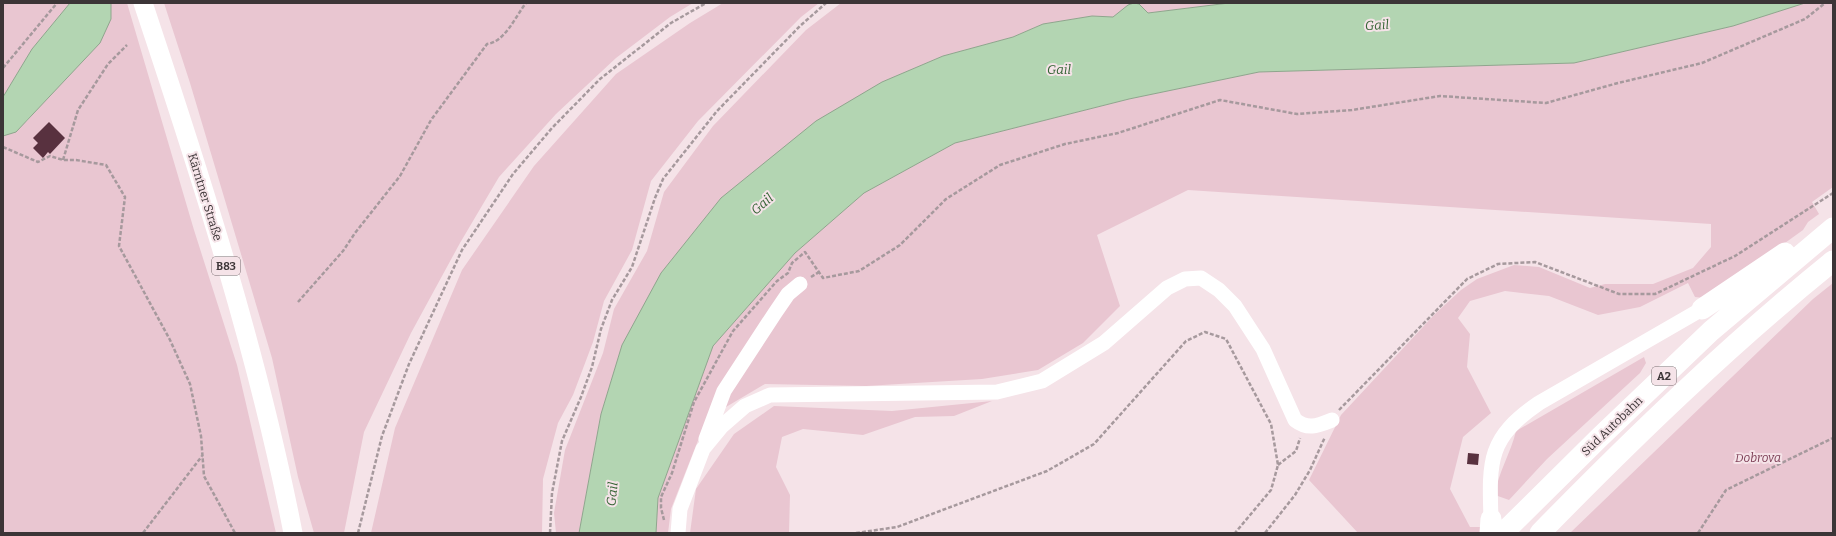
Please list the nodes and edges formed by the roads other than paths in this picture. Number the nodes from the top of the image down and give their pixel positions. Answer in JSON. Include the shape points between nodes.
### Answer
{"nodes":[{"id":1,"x":143,"y":3,"type":"edge"},
{"id":2,"x":1833,"y":216,"type":"edge"},
{"id":3,"x":1833,"y":228,"type":"edge"},
{"id":4,"x":1833,"y":261,"type":"edge"},
{"id":5,"x":800,"y":284,"type":"dead end"},
{"id":6,"x":1702,"y":309,"type":"joint"},
{"id":7,"x":1332,"y":420,"type":"road end"},
{"id":8,"x":703,"y":449,"type":"junction"},
{"id":9,"x":1495,"y":528,"type":"edge"},
{"id":10,"x":293,"y":533,"type":"edge"},
{"id":11,"x":678,"y":533,"type":"edge"},
{"id":12,"x":1540,"y":533,"type":"edge"}],
"edges":[{"from":1,"to":10,"type":"main road","name":"Kärntner Straße","number":"B83","via":[[212,218],[253,362],[281,471]]},
{"from":2,"to":6,"type":"highway","via":[[1783,254]]},
{"from":3,"to":9,"type":"highway","name":"Süd Autobahn","number":"A2","via":[[1711,331],[1599,438]]},
{"from":4,"to":12,"type":"highway","name":"Süd Autobahn","number":"A2","via":[[1719,360],[1610,461]]},
{"from":5,"to":8,"type":"lane","via":[[788,294],[724,391]]},
{"from":6,"to":9,"type":"lane","via":[[1520,416],[1503,435],[1495,450],[1490,474]]},
{"from":7,"to":8,"type":"lane","via":[[1317,426],[1303,426],[1295,420],[1263,349],[1235,306],[1219,290],[1201,278],[1185,280],[1167,288],[1104,343],[1042,381],[997,392],[770,395],[744,406],[722,426]]},
{"from":8,"to":11,"type":"lane","via":[[680,509]]}]}
